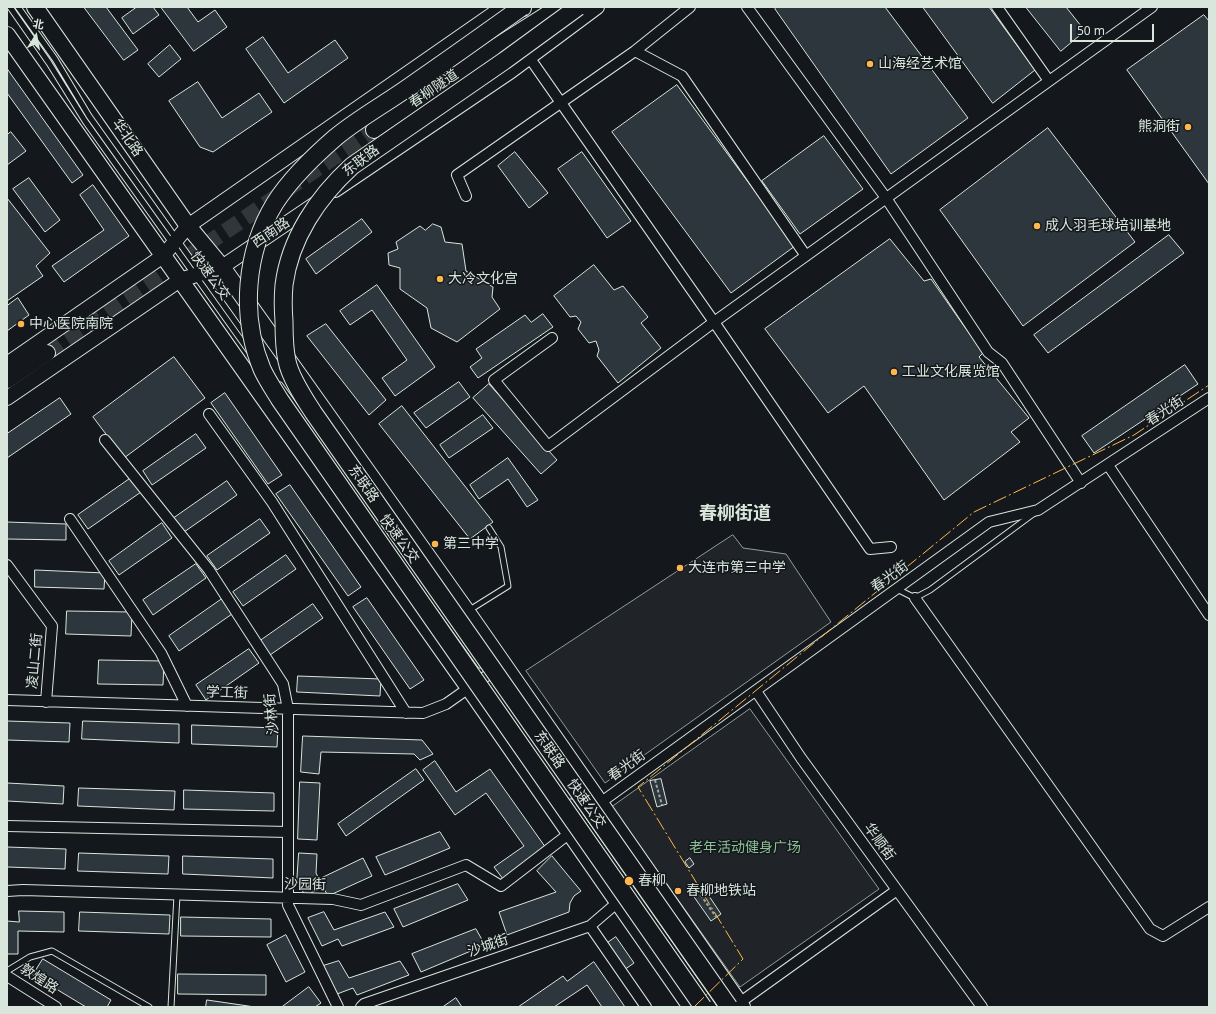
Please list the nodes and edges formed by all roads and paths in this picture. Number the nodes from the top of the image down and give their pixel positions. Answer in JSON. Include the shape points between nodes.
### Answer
{"nodes":[{"id":1,"x":10,"y":7,"type":"edge"},
{"id":2,"x":18,"y":7,"type":"edge"},
{"id":3,"x":35,"y":7,"type":"edge"},
{"id":4,"x":522,"y":7,"type":"edge"},
{"id":5,"x":528,"y":7,"type":"edge"},
{"id":6,"x":578,"y":7,"type":"edge"},
{"id":7,"x":597,"y":7,"type":"edge"},
{"id":8,"x":690,"y":7,"type":"edge"},
{"id":9,"x":747,"y":7,"type":"edge"},
{"id":10,"x":997,"y":7,"type":"edge"},
{"id":11,"x":1152,"y":7,"type":"edge"},
{"id":12,"x":498,"y":9,"type":"edge"},
{"id":13,"x":550,"y":9,"type":"edge"},
{"id":14,"x":10,"y":45,"type":"edge"},
{"id":15,"x":635,"y":51,"type":"junction"},
{"id":16,"x":529,"y":57,"type":"junction"},
{"id":17,"x":1049,"y":81,"type":"junction"},
{"id":18,"x":561,"y":103,"type":"junction"},
{"id":19,"x":374,"y":130,"type":"tunnel mouth"},
{"id":20,"x":466,"y":196,"type":"dead end"},
{"id":21,"x":886,"y":198,"type":"junction"},
{"id":22,"x":188,"y":226,"type":"junction"},
{"id":23,"x":171,"y":247,"type":"junction"},
{"id":24,"x":806,"y":256,"type":"junction"},
{"id":25,"x":222,"y":267,"type":"junction"},
{"id":26,"x":192,"y":276,"type":"junction"},
{"id":27,"x":714,"y":322,"type":"junction"},
{"id":28,"x":552,"y":338,"type":"dead end"},
{"id":29,"x":47,"y":353,"type":"tunnel mouth"},
{"id":30,"x":7,"y":364,"type":"edge"},
{"id":31,"x":270,"y":371,"type":"dead end"},
{"id":32,"x":275,"y":377,"type":"dead end"},
{"id":33,"x":7,"y":380,"type":"edge"},
{"id":34,"x":7,"y":398,"type":"edge"},
{"id":35,"x":1209,"y":398,"type":"edge"},
{"id":36,"x":209,"y":414,"type":"dead end"},
{"id":37,"x":105,"y":440,"type":"dead end"},
{"id":38,"x":1108,"y":465,"type":"junction"},
{"id":39,"x":1081,"y":483,"type":"junction"},
{"id":40,"x":1038,"y":510,"type":"junction"},
{"id":41,"x":70,"y":519,"type":"dead end"},
{"id":42,"x":489,"y":528,"type":"dead end"},
{"id":43,"x":891,"y":547,"type":"dead end"},
{"id":44,"x":7,"y":565,"type":"edge"},
{"id":45,"x":897,"y":589,"type":"junction"},
{"id":46,"x":915,"y":598,"type":"junction"},
{"id":47,"x":467,"y":612,"type":"junction"},
{"id":48,"x":1209,"y":615,"type":"edge"},
{"id":49,"x":505,"y":666,"type":"junction"},
{"id":50,"x":488,"y":680,"type":"junction"},
{"id":51,"x":469,"y":688,"type":"junction"},
{"id":52,"x":756,"y":691,"type":"junction"},
{"id":53,"x":7,"y":700,"type":"edge"},
{"id":54,"x":46,"y":702,"type":"junction"},
{"id":55,"x":187,"y":706,"type":"junction"},
{"id":56,"x":288,"y":709,"type":"junction"},
{"id":57,"x":406,"y":713,"type":"junction"},
{"id":58,"x":655,"y":780,"type":"dead end"},
{"id":59,"x":600,"y":803,"type":"junction"},
{"id":60,"x":662,"y":805,"type":"dead end"},
{"id":61,"x":7,"y":826,"type":"edge"},
{"id":62,"x":288,"y":832,"type":"junction"},
{"id":63,"x":570,"y":833,"type":"junction"},
{"id":64,"x":897,"y":890,"type":"junction"},
{"id":65,"x":698,"y":891,"type":"dead end"},
{"id":66,"x":7,"y":892,"type":"edge"},
{"id":67,"x":177,"y":895,"type":"junction"},
{"id":68,"x":288,"y":898,"type":"junction"},
{"id":69,"x":618,"y":902,"type":"junction"},
{"id":70,"x":1209,"y":907,"type":"edge"},
{"id":71,"x":716,"y":917,"type":"dead end"},
{"id":72,"x":590,"y":926,"type":"junction"},
{"id":73,"x":7,"y":972,"type":"edge"},
{"id":74,"x":7,"y":976,"type":"edge"},
{"id":75,"x":736,"y":1006,"type":"edge"},
{"id":76,"x":56,"y":1007,"type":"edge"},
{"id":77,"x":149,"y":1007,"type":"edge"},
{"id":78,"x":171,"y":1007,"type":"edge"},
{"id":79,"x":338,"y":1007,"type":"edge"},
{"id":80,"x":360,"y":1007,"type":"edge"},
{"id":81,"x":646,"y":1007,"type":"edge"},
{"id":82,"x":691,"y":1007,"type":"edge"},
{"id":83,"x":703,"y":1007,"type":"edge"},
{"id":84,"x":714,"y":1007,"type":"edge"},
{"id":85,"x":719,"y":1007,"type":"edge"},
{"id":86,"x":982,"y":1007,"type":"edge"}],
"edges":[{"from":1,"to":23,"type":"lane","name":"快速公交"},
{"from":2,"to":23,"type":"lane","name":"快速公交","via":[[55,59]]},
{"from":3,"to":22,"type":"main road","name":"华北路"},
{"from":4,"to":83,"type":"highway","name":"东联路","bridge":true,"via":[[337,136],[294,179],[275,204],[256,246],[248,296],[254,344],[262,369],[280,400]]},
{"from":5,"to":12,"type":"main road"},
{"from":6,"to":75,"type":"highway","name":"东联路","bridge":true,"via":[[352,166],[335,181],[310,213],[287,267],[283,306],[287,362],[313,412]]},
{"from":7,"to":16,"type":"main road","name":"西南路"},
{"from":8,"to":15,"type":"street"},
{"from":9,"to":21,"type":"street"},
{"from":10,"to":17,"type":"street"},
{"from":11,"to":17,"type":"street"},
{"from":12,"to":22,"type":"main road"},
{"from":13,"to":16,"type":"main road"},
{"from":13,"to":19,"type":"main road","name":"春柳隧道"},
{"from":14,"to":23,"type":"main road"},
{"from":15,"to":18,"type":"street"},
{"from":15,"to":24,"type":"street","via":[[682,76]]},
{"from":16,"to":18,"type":"street"},
{"from":16,"to":25,"type":"main road","name":"西南路"},
{"from":17,"to":21,"type":"street"},
{"from":18,"to":20,"type":"street","via":[[457,175]]},
{"from":18,"to":27,"type":"street"},
{"from":21,"to":24,"type":"street"},
{"from":21,"to":39,"type":"street","via":[[988,352],[1002,363]]},
{"from":22,"to":23,"type":"main road"},
{"from":22,"to":25,"type":"main road","name":"华北路"},
{"from":23,"to":26,"type":"main road"},
{"from":23,"to":26,"type":"lane","name":"快速公交"},
{"from":23,"to":30,"type":"main road"},
{"from":24,"to":27,"type":"street"},
{"from":25,"to":26,"type":"main road","name":"西南路"},
{"from":25,"to":47,"type":"main road","name":"华北路"},
{"from":26,"to":31,"type":"lane","name":"快速公交"},
{"from":26,"to":34,"type":"main road","name":"西南路"},
{"from":26,"to":50,"type":"lane","name":"快速公交"},
{"from":26,"to":51,"type":"main road"},
{"from":27,"to":28,"type":"street","via":[[548,446],[494,380]]},
{"from":27,"to":43,"type":"street","via":[[870,549]]},
{"from":29,"to":33,"type":"main road"},
{"from":32,"to":50,"type":"lane","name":"快速公交"},
{"from":35,"to":38,"type":"street","name":"春光街"},
{"from":36,"to":57,"type":"street","via":[[272,502]]},
{"from":37,"to":56,"type":"street","name":"沙林街","via":[[208,570],[283,684]]},
{"from":38,"to":39,"type":"street","name":"春光街"},
{"from":38,"to":48,"type":"street"},
{"from":39,"to":40,"type":"street","name":"春光街"},
{"from":40,"to":45,"type":"street","name":"春光街","via":[[989,522]]},
{"from":40,"to":46,"type":"lane","via":[[930,590]]},
{"from":41,"to":55,"type":"street","via":[[161,653]]},
{"from":42,"to":47,"type":"lane","via":[[501,547],[508,586]]},
{"from":44,"to":54,"type":"street","name":"凌山二街","via":[[52,626]]},
{"from":45,"to":46,"type":"lane"},
{"from":45,"to":52,"type":"street","name":"春光街"},
{"from":46,"to":70,"type":"street","via":[[1150,929],[1163,936]]},
{"from":47,"to":49,"type":"main road","name":"华北路"},
{"from":49,"to":50,"type":"street","name":"学工街"},
{"from":49,"to":59,"type":"main road","name":"华北路"},
{"from":50,"to":51,"type":"street","name":"学工街"},
{"from":51,"to":57,"type":"street","name":"学工街","via":[[446,704],[423,713]]},
{"from":51,"to":63,"type":"main road"},
{"from":52,"to":59,"type":"street","name":"春光街"},
{"from":52,"to":64,"type":"street","name":"华顺街","via":[[801,758]]},
{"from":53,"to":54,"type":"street","name":"学工街"},
{"from":54,"to":55,"type":"street","name":"学工街"},
{"from":55,"to":56,"type":"street","name":"学工街"},
{"from":56,"to":57,"type":"street","name":"学工街"},
{"from":56,"to":62,"type":"street","name":"沙林街"},
{"from":58,"to":60,"type":"path"},
{"from":59,"to":75,"type":"main road","name":"华北路"},
{"from":61,"to":62,"type":"street"},
{"from":62,"to":68,"type":"street","name":"沙林街"},
{"from":63,"to":68,"type":"street","name":"沙园街","via":[[501,886],[466,865],[361,905],[333,899]]},
{"from":63,"to":69,"type":"main road"},
{"from":64,"to":75,"type":"street"},
{"from":64,"to":86,"type":"street","name":"华顺街"},
{"from":65,"to":71,"type":"path"},
{"from":66,"to":67,"type":"street","name":"沙园街","via":[[23,890]]},
{"from":67,"to":68,"type":"street","name":"沙园街"},
{"from":67,"to":78,"type":"lane"},
{"from":68,"to":79,"type":"street","name":"沙林街","via":[[288,905]]},
{"from":69,"to":72,"type":"street","name":"沙城街"},
{"from":69,"to":82,"type":"main road"},
{"from":72,"to":80,"type":"street","name":"沙城街"},
{"from":72,"to":81,"type":"street"},
{"from":73,"to":77,"type":"lane","via":[[30,957],[52,951]]},
{"from":74,"to":76,"type":"street","name":"敦煌路"},
{"from":84,"to":85,"type":"lane","name":"快速公交","via":[[572,800]]}]}
